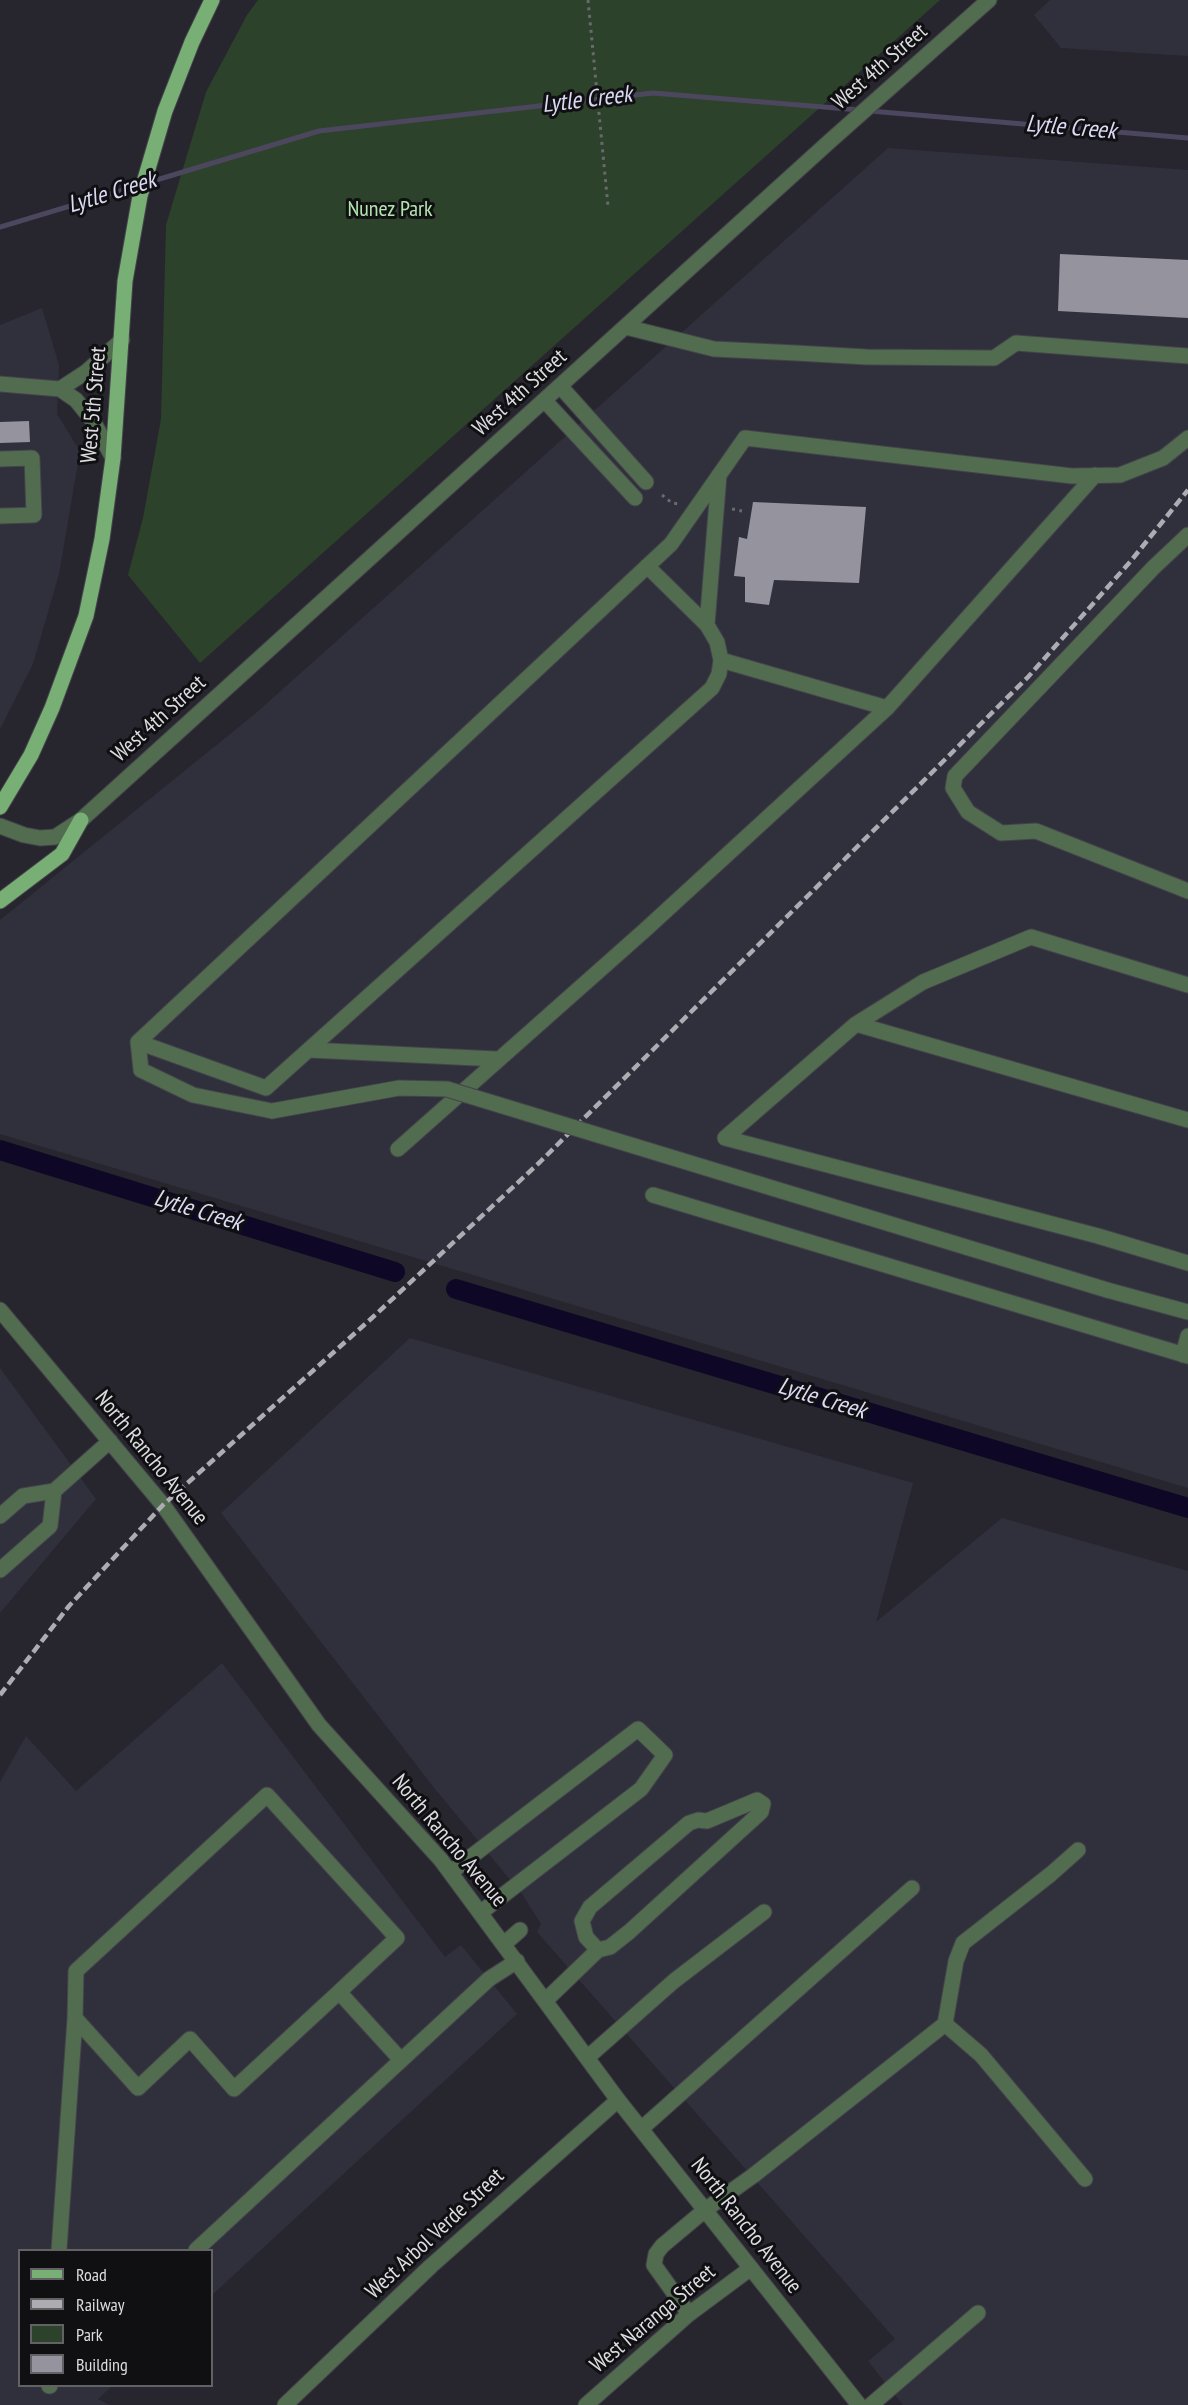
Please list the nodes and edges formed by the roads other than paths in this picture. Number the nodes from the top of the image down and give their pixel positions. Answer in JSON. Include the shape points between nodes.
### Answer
{"nodes":[{"id":1,"x":212,"y":0,"type":"edge"},
{"id":2,"x":989,"y":0,"type":"edge"},
{"id":3,"x":626,"y":327,"type":"junction"},
{"id":4,"x":122,"y":340,"type":"junction"},
{"id":5,"x":1188,"y":356,"type":"edge"},
{"id":6,"x":0,"y":384,"type":"edge"},
{"id":7,"x":560,"y":386,"type":"junction"},
{"id":8,"x":60,"y":388,"type":"junction"},
{"id":9,"x":545,"y":400,"type":"junction"},
{"id":10,"x":1188,"y":438,"type":"edge"},
{"id":11,"x":113,"y":458,"type":"junction"},
{"id":12,"x":0,"y":459,"type":"edge"},
{"id":13,"x":719,"y":475,"type":"junction"},
{"id":14,"x":1095,"y":475,"type":"junction"},
{"id":15,"x":646,"y":482,"type":"dead end"},
{"id":16,"x":635,"y":498,"type":"dead end"},
{"id":17,"x":0,"y":516,"type":"edge"},
{"id":18,"x":1188,"y":536,"type":"edge"},
{"id":19,"x":647,"y":567,"type":"junction"},
{"id":20,"x":707,"y":625,"type":"junction"},
{"id":21,"x":721,"y":660,"type":"junction"},
{"id":22,"x":887,"y":708,"type":"junction"},
{"id":23,"x":0,"y":807,"type":"edge"},
{"id":24,"x":81,"y":820,"type":"junction"},
{"id":25,"x":0,"y":826,"type":"edge"},
{"id":26,"x":1188,"y":891,"type":"edge"},
{"id":27,"x":0,"y":901,"type":"edge"},
{"id":28,"x":1188,"y":985,"type":"edge"},
{"id":29,"x":856,"y":1024,"type":"junction"},
{"id":30,"x":138,"y":1042,"type":"junction"},
{"id":31,"x":309,"y":1050,"type":"junction"},
{"id":32,"x":497,"y":1059,"type":"junction"},
{"id":33,"x":1188,"y":1119,"type":"edge"},
{"id":34,"x":398,"y":1149,"type":"dead end"},
{"id":35,"x":653,"y":1195,"type":"dead end"},
{"id":36,"x":1188,"y":1263,"type":"edge"},
{"id":37,"x":0,"y":1310,"type":"edge"},
{"id":38,"x":1188,"y":1312,"type":"edge"},
{"id":39,"x":1188,"y":1336,"type":"edge"},
{"id":40,"x":1186,"y":1355,"type":"edge"},
{"id":41,"x":110,"y":1441,"type":"junction"},
{"id":42,"x":54,"y":1491,"type":"junction"},
{"id":43,"x":0,"y":1516,"type":"edge"},
{"id":44,"x":0,"y":1569,"type":"edge"},
{"id":45,"x":1078,"y":1850,"type":"dead end"},
{"id":46,"x":451,"y":1872,"type":"junction"},
{"id":47,"x":912,"y":1888,"type":"dead end"},
{"id":48,"x":480,"y":1912,"type":"junction"},
{"id":49,"x":764,"y":1912,"type":"dead end"},
{"id":50,"x":520,"y":1930,"type":"dead end"},
{"id":51,"x":504,"y":1944,"type":"junction"},
{"id":52,"x":598,"y":1950,"type":"junction"},
{"id":53,"x":517,"y":1961,"type":"junction"},
{"id":54,"x":339,"y":1992,"type":"junction"},
{"id":55,"x":546,"y":2000,"type":"junction"},
{"id":56,"x":75,"y":2018,"type":"junction"},
{"id":57,"x":945,"y":2024,"type":"junction"},
{"id":58,"x":588,"y":2057,"type":"junction"},
{"id":59,"x":401,"y":2060,"type":"junction"},
{"id":60,"x":618,"y":2100,"type":"junction"},
{"id":61,"x":641,"y":2129,"type":"junction"},
{"id":62,"x":1085,"y":2179,"type":"dead end"},
{"id":63,"x":705,"y":2210,"type":"junction"},
{"id":64,"x":59,"y":2249,"type":"edge"},
{"id":65,"x":197,"y":2249,"type":"edge"},
{"id":66,"x":751,"y":2268,"type":"junction"},
{"id":67,"x":978,"y":2313,"type":"dead end"},
{"id":68,"x":689,"y":2314,"type":"junction"},
{"id":69,"x":285,"y":2405,"type":"edge"},
{"id":70,"x":586,"y":2405,"type":"edge"},
{"id":71,"x":859,"y":2405,"type":"edge"},
{"id":72,"x":871,"y":2405,"type":"edge"}],
"edges":[{"from":1,"to":4,"type":"main road","name":"West 5th Street","via":[[165,111],[140,196],[125,280]]},
{"from":2,"to":3,"type":"street","name":"West 4th Street"},
{"from":3,"to":5,"type":"street","via":[[714,349],[867,357],[994,358],[1016,344]]},
{"from":3,"to":7,"type":"street","name":"West 4th Street"},
{"from":4,"to":8,"type":"street","via":[[86,372]]},
{"from":4,"to":11,"type":"main road","name":"West 5th Street"},
{"from":6,"to":8,"type":"street"},
{"from":7,"to":9,"type":"street","name":"West 4th Street"},
{"from":7,"to":15,"type":"street"},
{"from":8,"to":11,"type":"street","via":[[93,421]]},
{"from":9,"to":16,"type":"street"},
{"from":9,"to":24,"type":"street","name":"West 4th Street"},
{"from":10,"to":14,"type":"street","via":[[1163,458],[1120,475]]},
{"from":11,"to":23,"type":"main road","name":"West 5th Street","via":[[102,539],[82,625],[31,755]]},
{"from":12,"to":17,"type":"street","via":[[32,458],[34,515]]},
{"from":13,"to":14,"type":"street","via":[[745,438],[1072,476]]},
{"from":13,"to":19,"type":"street","via":[[671,544]]},
{"from":13,"to":20,"type":"street"},
{"from":14,"to":22,"type":"street"},
{"from":18,"to":26,"type":"street","via":[[955,776],[953,788],[968,812],[1000,834],[1036,831]]},
{"from":19,"to":20,"type":"street"},
{"from":19,"to":30,"type":"street"},
{"from":20,"to":21,"type":"street"},
{"from":21,"to":22,"type":"street"},
{"from":21,"to":31,"type":"street","via":[[712,688]]},
{"from":22,"to":32,"type":"street","via":[[645,930]]},
{"from":24,"to":25,"type":"street","name":"West 4th Street","via":[[55,837],[24,836]]},
{"from":24,"to":27,"type":"main road","via":[[62,854]]},
{"from":28,"to":29,"type":"street","via":[[1031,937],[923,982]]},
{"from":29,"to":33,"type":"street"},
{"from":29,"to":36,"type":"street","via":[[725,1138]]},
{"from":30,"to":31,"type":"street","via":[[266,1088]]},
{"from":30,"to":38,"type":"street","bridge":true,"via":[[141,1070],[193,1095],[272,1112],[399,1088],[447,1089]]},
{"from":31,"to":32,"type":"street"},
{"from":32,"to":34,"type":"street"},
{"from":35,"to":40,"type":"street"},
{"from":37,"to":41,"type":"street","name":"North Rancho Avenue"},
{"from":39,"to":40,"type":"street"},
{"from":41,"to":42,"type":"street"},
{"from":41,"to":46,"type":"street","name":"North Rancho Avenue","via":[[163,1505],[319,1725]]},
{"from":42,"to":43,"type":"street","via":[[23,1496]]},
{"from":42,"to":44,"type":"street","via":[[50,1526]]},
{"from":45,"to":57,"type":"street","via":[[963,1943]]},
{"from":46,"to":48,"type":"street","name":"North Rancho Avenue"},
{"from":46,"to":48,"type":"street","via":[[638,1729],[665,1755],[641,1789]]},
{"from":47,"to":61,"type":"street"},
{"from":48,"to":51,"type":"street","name":"North Rancho Avenue"},
{"from":49,"to":58,"type":"street","via":[[674,1981]]},
{"from":50,"to":51,"type":"street"},
{"from":51,"to":53,"type":"street","name":"North Rancho Avenue"},
{"from":52,"to":52,"type":"street","via":[[610,1947],[629,1932],[761,1812],[763,1804],[758,1800],[707,1821],[689,1823],[590,1907],[582,1921],[586,1937]]},
{"from":52,"to":55,"type":"street"},
{"from":53,"to":55,"type":"street","name":"North Rancho Avenue"},
{"from":53,"to":59,"type":"street","via":[[489,1979]]},
{"from":54,"to":56,"type":"street","via":[[234,2089],[190,2039],[138,2088]]},
{"from":54,"to":56,"type":"street","via":[[397,1938],[267,1795],[76,1971]]},
{"from":54,"to":59,"type":"street"},
{"from":55,"to":58,"type":"street","name":"North Rancho Avenue"},
{"from":56,"to":64,"type":"street"},
{"from":57,"to":62,"type":"street","via":[[981,2055]]},
{"from":57,"to":63,"type":"street"},
{"from":58,"to":60,"type":"street","name":"North Rancho Avenue"},
{"from":59,"to":65,"type":"street"},
{"from":60,"to":61,"type":"street","name":"North Rancho Avenue"},
{"from":60,"to":69,"type":"street","name":"West Arbol Verde Street","via":[[431,2266]]},
{"from":61,"to":63,"type":"street","name":"North Rancho Avenue"},
{"from":63,"to":66,"type":"street","name":"North Rancho Avenue"},
{"from":63,"to":68,"type":"street","via":[[662,2246],[654,2265]]},
{"from":66,"to":68,"type":"street","name":"West Naranga Street"},
{"from":66,"to":71,"type":"street","name":"North Rancho Avenue"},
{"from":67,"to":72,"type":"street"},
{"from":68,"to":70,"type":"street","name":"West Naranga Street"}]}
